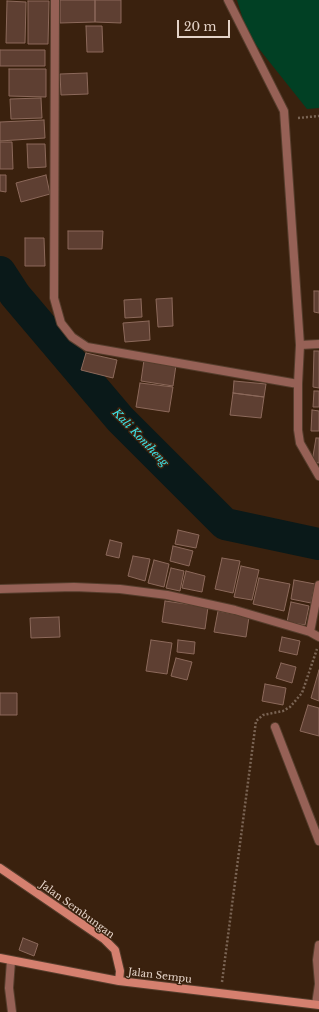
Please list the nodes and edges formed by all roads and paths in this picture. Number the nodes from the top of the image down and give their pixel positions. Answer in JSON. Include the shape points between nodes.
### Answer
{"nodes":[{"id":1,"x":55,"y":0,"type":"edge"},
{"id":2,"x":228,"y":0,"type":"edge"},
{"id":3,"x":319,"y":116,"type":"edge"},
{"id":4,"x":284,"y":120,"type":"junction"},
{"id":5,"x":300,"y":344,"type":"junction"},
{"id":6,"x":319,"y":344,"type":"edge"},
{"id":7,"x":298,"y":384,"type":"junction"},
{"id":8,"x":319,"y":476,"type":"edge"},
{"id":9,"x":319,"y":585,"type":"edge"},
{"id":10,"x":0,"y":589,"type":"edge"},
{"id":11,"x":310,"y":632,"type":"junction"},
{"id":12,"x":319,"y":637,"type":"edge"},
{"id":13,"x":319,"y":644,"type":"edge"},
{"id":14,"x":275,"y":727,"type":"dead end"},
{"id":15,"x":319,"y":841,"type":"edge"},
{"id":16,"x":0,"y":868,"type":"edge"},
{"id":17,"x":319,"y":945,"type":"edge"},
{"id":18,"x":0,"y":958,"type":"edge"},
{"id":19,"x":11,"y":960,"type":"junction"},
{"id":20,"x":119,"y":981,"type":"junction"},
{"id":21,"x":220,"y":994,"type":"junction"},
{"id":22,"x":318,"y":1004,"type":"edge"},
{"id":23,"x":12,"y":1012,"type":"edge"}],
"edges":[{"from":1,"to":7,"type":"street","via":[[54,298],[61,323],[72,338],[87,347]]},
{"from":2,"to":4,"type":"street","via":[[284,111]]},
{"from":3,"to":4,"type":"path"},
{"from":4,"to":5,"type":"street"},
{"from":5,"to":6,"type":"street"},
{"from":5,"to":7,"type":"street"},
{"from":7,"to":8,"type":"street","via":[[300,443]]},
{"from":9,"to":11,"type":"street"},
{"from":10,"to":11,"type":"street","via":[[120,589],[167,595],[235,610]]},
{"from":11,"to":12,"type":"street"},
{"from":13,"to":21,"type":"path","via":[[302,693],[290,707],[263,715],[256,721]]},
{"from":14,"to":15,"type":"street"},
{"from":16,"to":20,"type":"main road","name":"Jalan Sembungan","via":[[104,939],[114,950],[120,971]]},
{"from":17,"to":22,"type":"street"},
{"from":18,"to":19,"type":"main road","name":"Jalan Sempu"},
{"from":19,"to":20,"type":"main road","name":"Jalan Sempu"},
{"from":19,"to":23,"type":"street","via":[[9,988]]},
{"from":20,"to":21,"type":"main road","name":"Jalan Sempu"},
{"from":21,"to":22,"type":"main road","name":"Jalan Sempu"}]}
